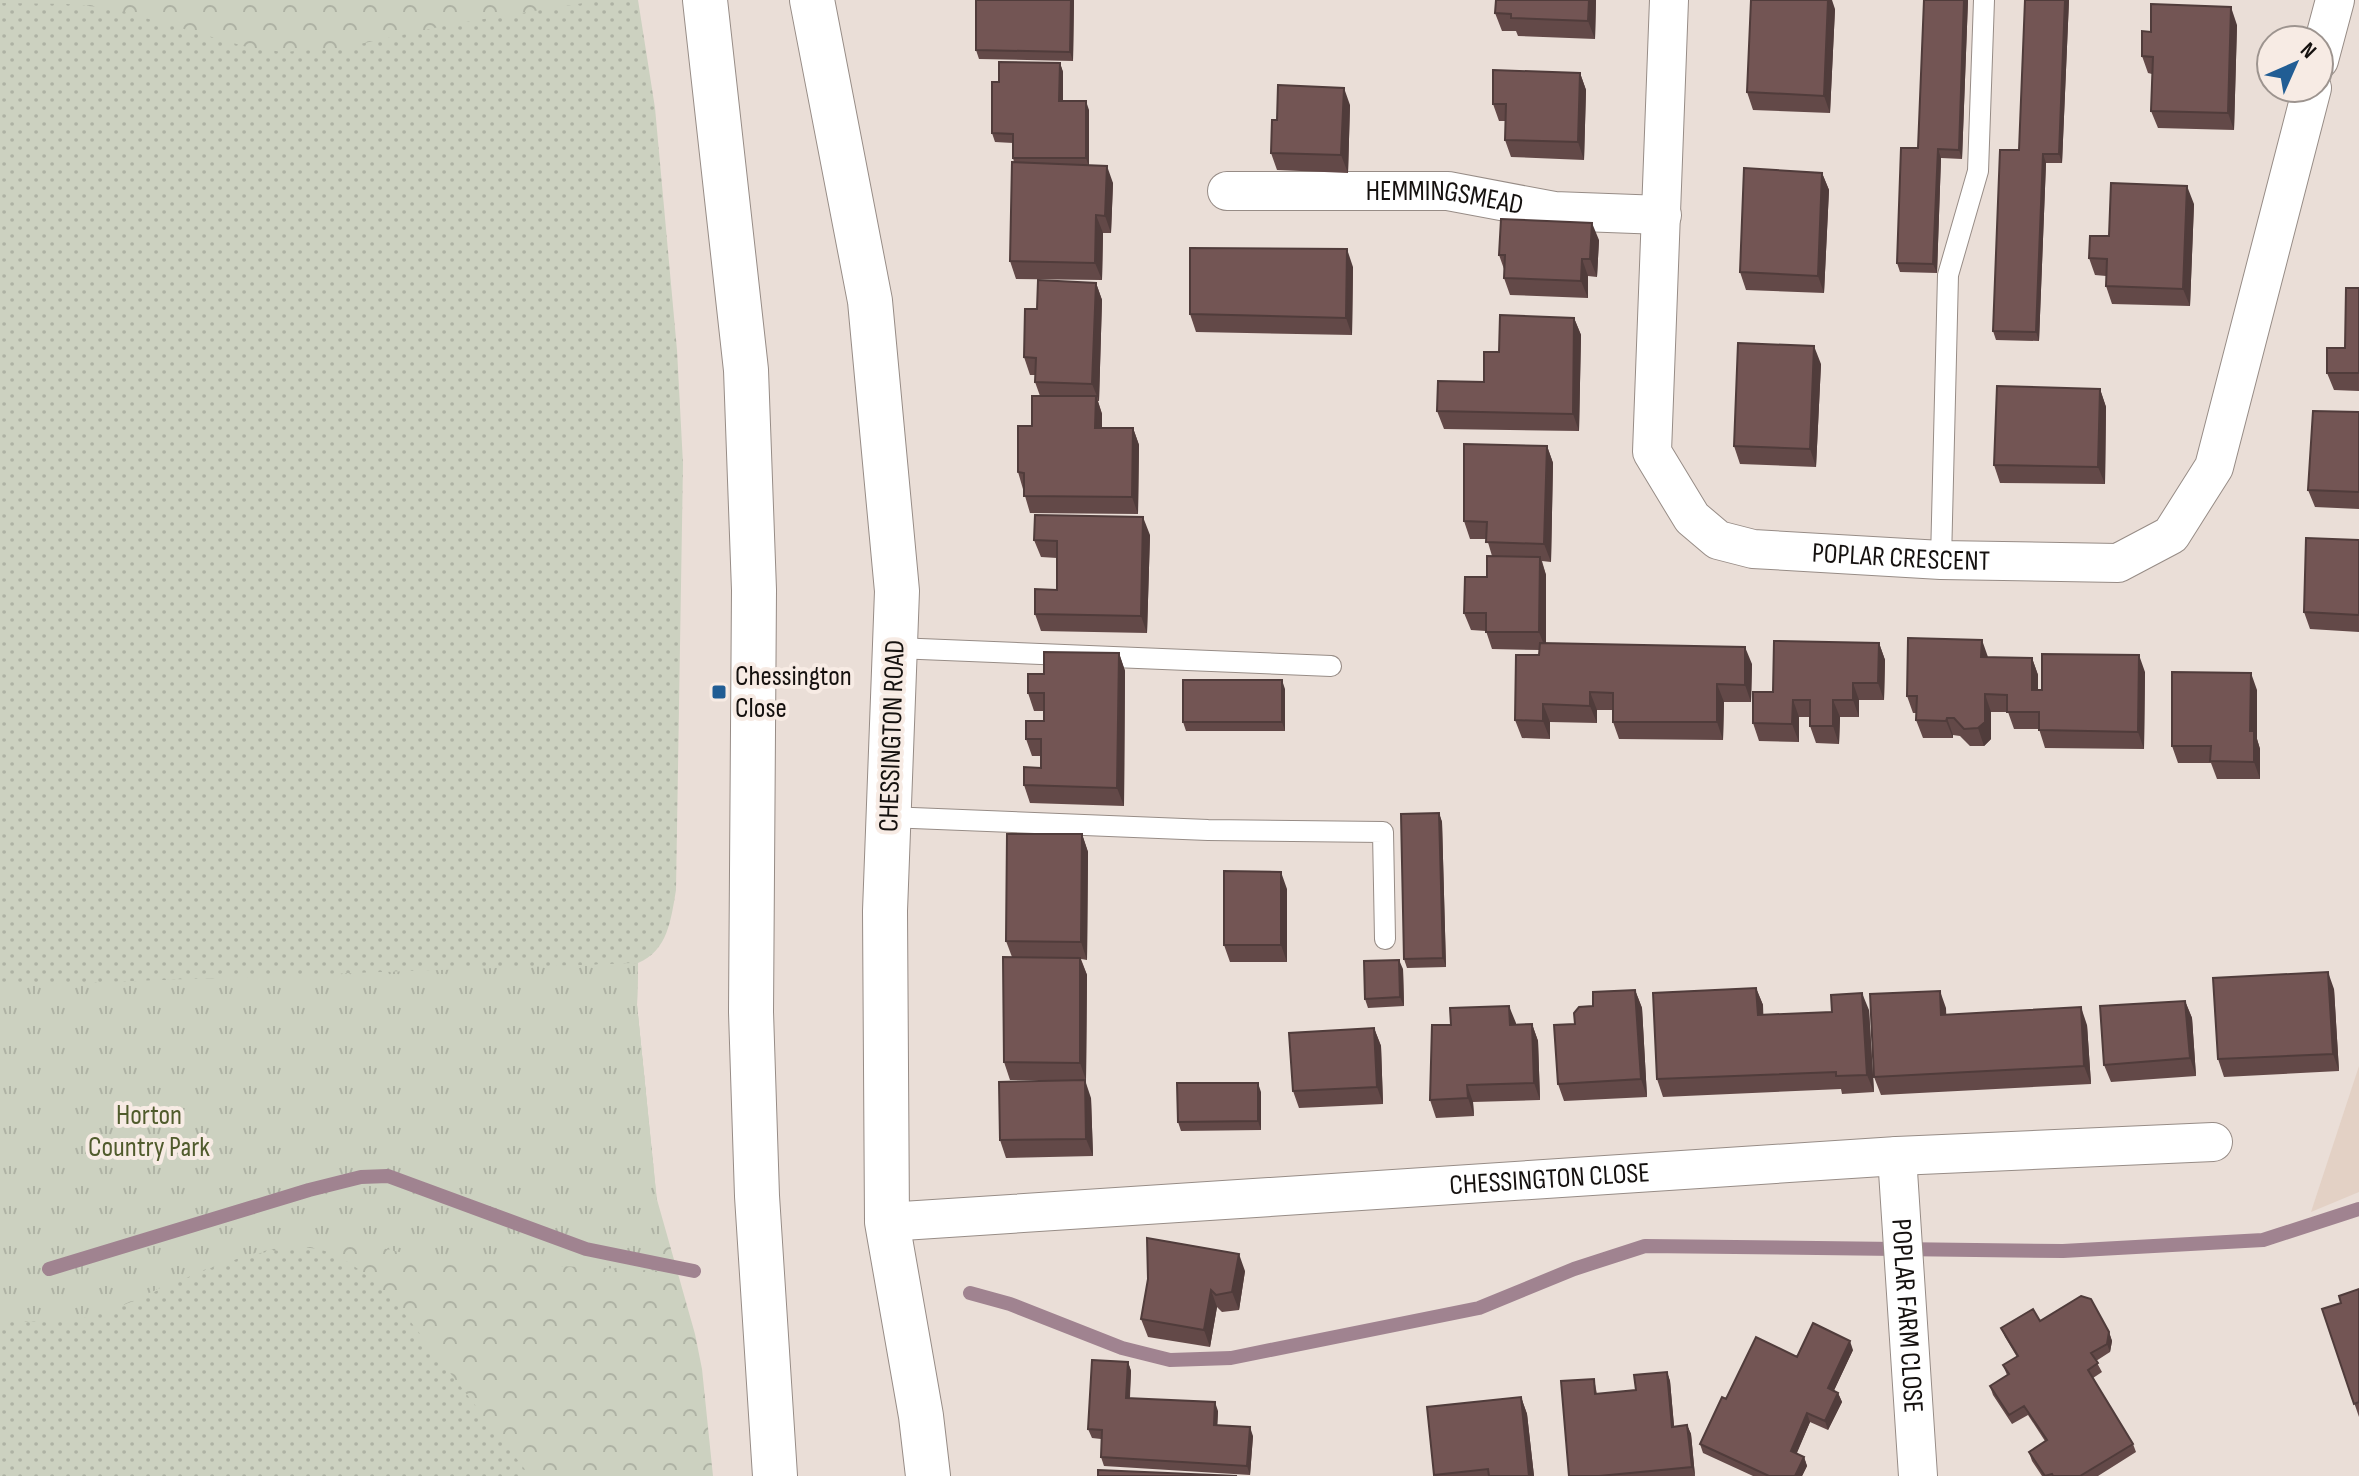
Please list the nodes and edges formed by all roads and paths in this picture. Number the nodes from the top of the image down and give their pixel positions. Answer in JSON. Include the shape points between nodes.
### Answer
{"nodes":[{"id":1,"x":705,"y":0,"type":"edge"},
{"id":2,"x":812,"y":0,"type":"edge"},
{"id":3,"x":1669,"y":0,"type":"edge"},
{"id":4,"x":1984,"y":0,"type":"edge"},
{"id":5,"x":2335,"y":0,"type":"edge"},
{"id":6,"x":2329,"y":24,"type":"edge"},
{"id":7,"x":2308,"y":104,"type":"edge"},
{"id":8,"x":1227,"y":191,"type":"dead end"},
{"id":9,"x":1662,"y":215,"type":"junction"},
{"id":10,"x":1941,"y":560,"type":"junction"},
{"id":11,"x":896,"y":648,"type":"junction"},
{"id":12,"x":1331,"y":666,"type":"dead end"},
{"id":13,"x":888,"y":817,"type":"junction"},
{"id":14,"x":1385,"y":939,"type":"dead end"},
{"id":15,"x":2213,"y":1142,"type":"dead end"},
{"id":16,"x":1897,"y":1156,"type":"junction"},
{"id":17,"x":887,"y":1222,"type":"junction"},
{"id":18,"x":775,"y":1476,"type":"edge"},
{"id":19,"x":928,"y":1476,"type":"edge"},
{"id":20,"x":1918,"y":1476,"type":"edge"}],
"edges":[{"from":1,"to":18,"type":"main road","via":[[746,370],[754,590],[751,1012]]},
{"from":2,"to":11,"type":"main road","name":"CHESSINGTON ROAD","via":[[870,301],[897,591]]},
{"from":3,"to":9,"type":"street","name":"POPLAR CRESCENT"},
{"from":4,"to":10,"type":"lane","via":[[1978,171],[1948,275]]},
{"from":5,"to":6,"type":"street"},
{"from":7,"to":10,"type":"street","name":"POPLAR CRESCENT","via":[[2214,467],[2171,535],[2118,563]]},
{"from":8,"to":9,"type":"street","name":"HEMMINGSMEAD","via":[[1448,191],[1554,211]]},
{"from":9,"to":10,"type":"street","name":"POPLAR CRESCENT","via":[[1652,452],[1692,518],[1718,540],[1753,549]]},
{"from":11,"to":12,"type":"lane"},
{"from":11,"to":13,"type":"main road","name":"CHESSINGTON ROAD"},
{"from":13,"to":14,"type":"lane","via":[[1383,832]]},
{"from":13,"to":17,"type":"main road","name":"CHESSINGTON ROAD"},
{"from":15,"to":16,"type":"street","name":"CHESSINGTON CLOSE"},
{"from":16,"to":17,"type":"street","name":"CHESSINGTON CLOSE"},
{"from":16,"to":20,"type":"street","name":"POPLAR FARM CLOSE"},
{"from":17,"to":19,"type":"main road","name":"CHESSINGTON ROAD"}]}
